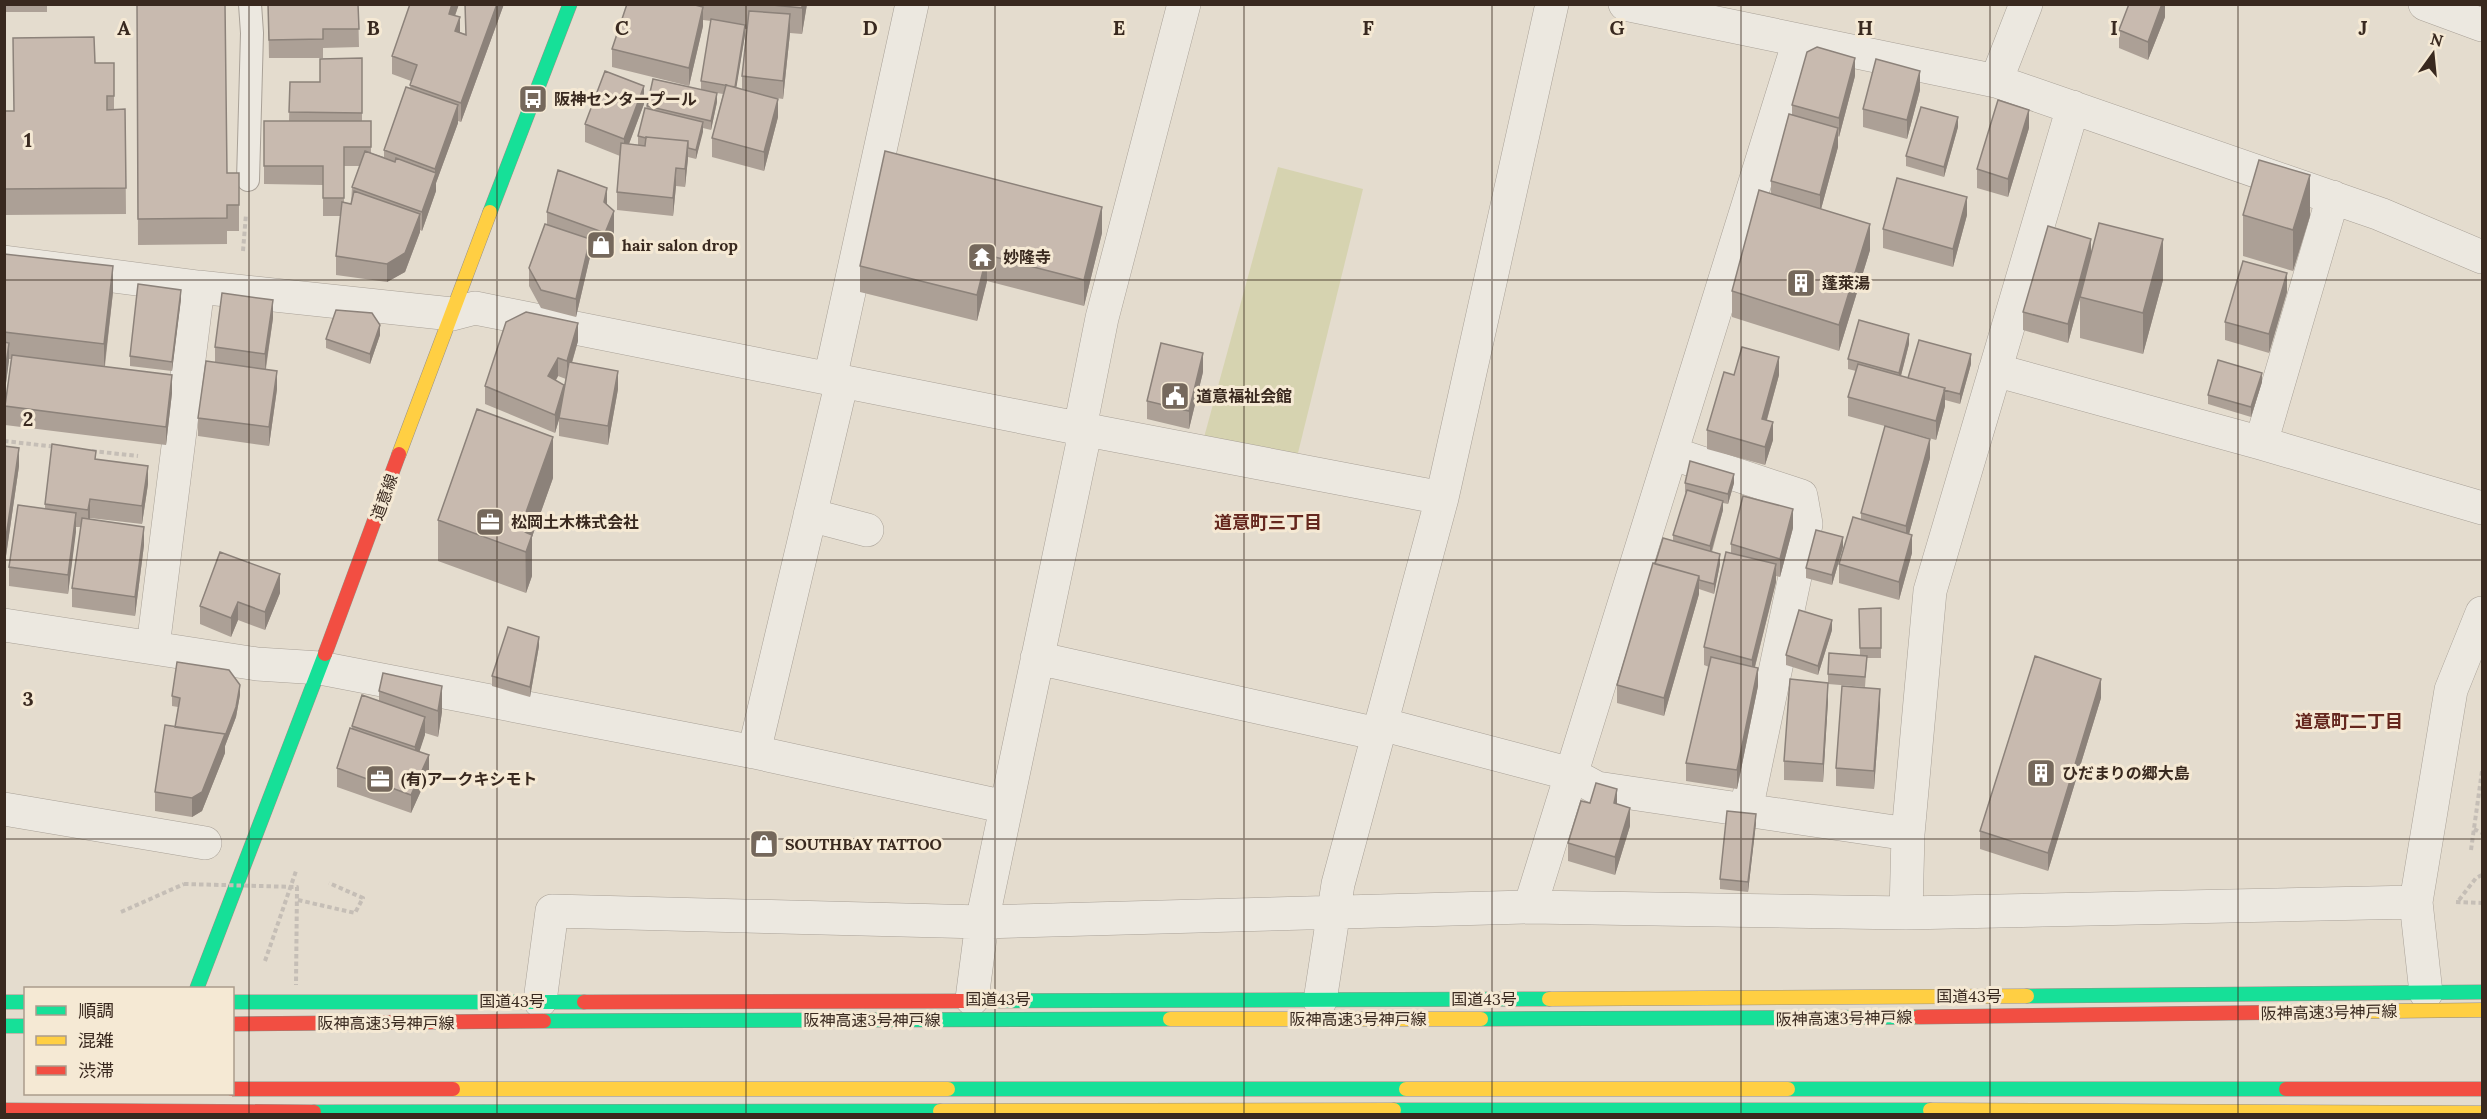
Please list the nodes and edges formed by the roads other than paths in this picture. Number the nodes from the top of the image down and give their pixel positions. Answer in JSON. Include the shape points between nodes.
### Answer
{"nodes":[{"id":1,"x":250,"y":4,"type":"edge"},
{"id":2,"x":570,"y":4,"type":"edge"},
{"id":3,"x":912,"y":4,"type":"edge"},
{"id":4,"x":1184,"y":4,"type":"edge"},
{"id":5,"x":1552,"y":4,"type":"edge"},
{"id":6,"x":1625,"y":4,"type":"edge"},
{"id":7,"x":2026,"y":4,"type":"edge"},
{"id":8,"x":2425,"y":4,"type":"edge"},
{"id":9,"x":2482,"y":25,"type":"edge"},
{"id":10,"x":1799,"y":41,"type":"junction"},
{"id":11,"x":1996,"y":81,"type":"junction"},
{"id":12,"x":2073,"y":107,"type":"junction"},
{"id":13,"x":248,"y":180,"type":"road end"},
{"id":14,"x":2333,"y":197,"type":"junction"},
{"id":15,"x":2482,"y":257,"type":"edge"},
{"id":16,"x":4,"y":262,"type":"edge"},
{"id":17,"x":198,"y":287,"type":"junction"},
{"id":18,"x":452,"y":315,"type":"junction"},
{"id":19,"x":1995,"y":370,"type":"junction"},
{"id":20,"x":836,"y":380,"type":"junction"},
{"id":21,"x":1082,"y":429,"type":"junction"},
{"id":22,"x":2261,"y":443,"type":"junction"},
{"id":23,"x":1671,"y":453,"type":"junction"},
{"id":24,"x":1442,"y":498,"type":"junction"},
{"id":25,"x":2482,"y":508,"type":"edge"},
{"id":26,"x":810,"y":515,"type":"junction"},
{"id":27,"x":867,"y":530,"type":"dead end"},
{"id":28,"x":2482,"y":613,"type":"edge"},
{"id":29,"x":4,"y":625,"type":"edge"},
{"id":30,"x":153,"y":647,"type":"junction"},
{"id":31,"x":1037,"y":658,"type":"junction"},
{"id":32,"x":320,"y":668,"type":"junction"},
{"id":33,"x":1380,"y":729,"type":"junction"},
{"id":34,"x":754,"y":752,"type":"junction"},
{"id":35,"x":1571,"y":774,"type":"junction"},
{"id":36,"x":1005,"y":807,"type":"junction"},
{"id":37,"x":4,"y":809,"type":"edge"},
{"id":38,"x":1746,"y":810,"type":"junction"},
{"id":39,"x":1908,"y":834,"type":"junction"},
{"id":40,"x":206,"y":843,"type":"dead end"},
{"id":41,"x":2416,"y":902,"type":"junction"},
{"id":42,"x":1530,"y":907,"type":"junction"},
{"id":43,"x":1335,"y":912,"type":"junction"},
{"id":44,"x":1906,"y":913,"type":"junction"},
{"id":45,"x":982,"y":921,"type":"junction"},
{"id":46,"x":197,"y":987,"type":"edge"},
{"id":47,"x":2482,"y":992,"type":"edge"},
{"id":48,"x":2426,"y":993,"type":"junction"},
{"id":49,"x":972,"y":999,"type":"junction"},
{"id":50,"x":540,"y":1001,"type":"junction"},
{"id":51,"x":1320,"y":1001,"type":"junction"},
{"id":52,"x":4,"y":1002,"type":"edge"},
{"id":53,"x":24,"y":1002,"type":"edge"},
{"id":54,"x":234,"y":1002,"type":"edge"},
{"id":55,"x":2482,"y":1010,"type":"edge"},
{"id":56,"x":234,"y":1024,"type":"edge"},
{"id":57,"x":4,"y":1026,"type":"edge"},
{"id":58,"x":24,"y":1026,"type":"edge"},
{"id":59,"x":234,"y":1089,"type":"edge"},
{"id":60,"x":2482,"y":1089,"type":"edge"},
{"id":61,"x":161,"y":1095,"type":"edge"},
{"id":62,"x":4,"y":1110,"type":"edge"},
{"id":63,"x":1755,"y":1112,"type":"edge"},
{"id":64,"x":155,"y":1113,"type":"edge"},
{"id":65,"x":2482,"y":1113,"type":"edge"}],
"edges":[{"from":1,"to":13,"type":"lane"},
{"from":2,"to":18,"type":"main road","name":"道意線"},
{"from":3,"to":20,"type":"street"},
{"from":4,"to":21,"type":"street","via":[[1102,318]]},
{"from":5,"to":24,"type":"street"},
{"from":6,"to":10,"type":"street"},
{"from":7,"to":11,"type":"street"},
{"from":8,"to":9,"type":"street"},
{"from":10,"to":11,"type":"street"},
{"from":10,"to":23,"type":"street"},
{"from":11,"to":12,"type":"street"},
{"from":12,"to":14,"type":"street"},
{"from":12,"to":19,"type":"street"},
{"from":14,"to":15,"type":"street"},
{"from":14,"to":22,"type":"street"},
{"from":16,"to":17,"type":"street"},
{"from":17,"to":18,"type":"street"},
{"from":17,"to":30,"type":"street"},
{"from":18,"to":20,"type":"street","via":[[475,308]]},
{"from":18,"to":32,"type":"main road","name":"道意線"},
{"from":19,"to":22,"type":"street"},
{"from":19,"to":39,"type":"street","via":[[1930,591]]},
{"from":20,"to":21,"type":"street"},
{"from":20,"to":26,"type":"street"},
{"from":21,"to":24,"type":"street"},
{"from":21,"to":31,"type":"street","via":[[1082,447]]},
{"from":22,"to":25,"type":"street"},
{"from":23,"to":35,"type":"street"},
{"from":23,"to":38,"type":"street","via":[[1801,496],[1806,524]]},
{"from":24,"to":33,"type":"street"},
{"from":26,"to":27,"type":"street"},
{"from":26,"to":34,"type":"street"},
{"from":28,"to":41,"type":"street","via":[[2451,690]]},
{"from":29,"to":30,"type":"street"},
{"from":30,"to":32,"type":"street","via":[[257,664]]},
{"from":31,"to":33,"type":"street"},
{"from":31,"to":36,"type":"street"},
{"from":32,"to":34,"type":"street"},
{"from":32,"to":46,"type":"main road","name":"道意線"},
{"from":33,"to":35,"type":"street"},
{"from":33,"to":43,"type":"street","via":[[1338,884]]},
{"from":34,"to":36,"type":"street"},
{"from":35,"to":38,"type":"street","via":[[1597,788]]},
{"from":35,"to":42,"type":"street"},
{"from":36,"to":45,"type":"street"},
{"from":37,"to":40,"type":"street"},
{"from":38,"to":39,"type":"street"},
{"from":39,"to":44,"type":"street"},
{"from":41,"to":44,"type":"street"},
{"from":41,"to":48,"type":"street"},
{"from":42,"to":43,"type":"street"},
{"from":42,"to":44,"type":"street"},
{"from":43,"to":45,"type":"street"},
{"from":43,"to":51,"type":"street"},
{"from":45,"to":49,"type":"street"},
{"from":45,"to":50,"type":"street","via":[[552,911]]},
{"from":47,"to":48,"type":"main road","name":"国道43号"},
{"from":48,"to":51,"type":"main road","name":"国道43号"},
{"from":49,"to":50,"type":"main road","name":"国道43号"},
{"from":49,"to":51,"type":"main road","name":"国道43号"},
{"from":50,"to":54,"type":"main road","name":"国道43号"},
{"from":52,"to":53,"type":"main road"},
{"from":55,"to":56,"type":"main road","name":"阪神高速3号神戸線","bridge":true,"via":[[1731,1019]]},
{"from":57,"to":58,"type":"main road"},
{"from":59,"to":60,"type":"main road","bridge":true},
{"from":61,"to":64,"type":"main road"},
{"from":62,"to":64,"type":"main road"},
{"from":63,"to":64,"type":"main road"},
{"from":63,"to":65,"type":"main road"}]}
